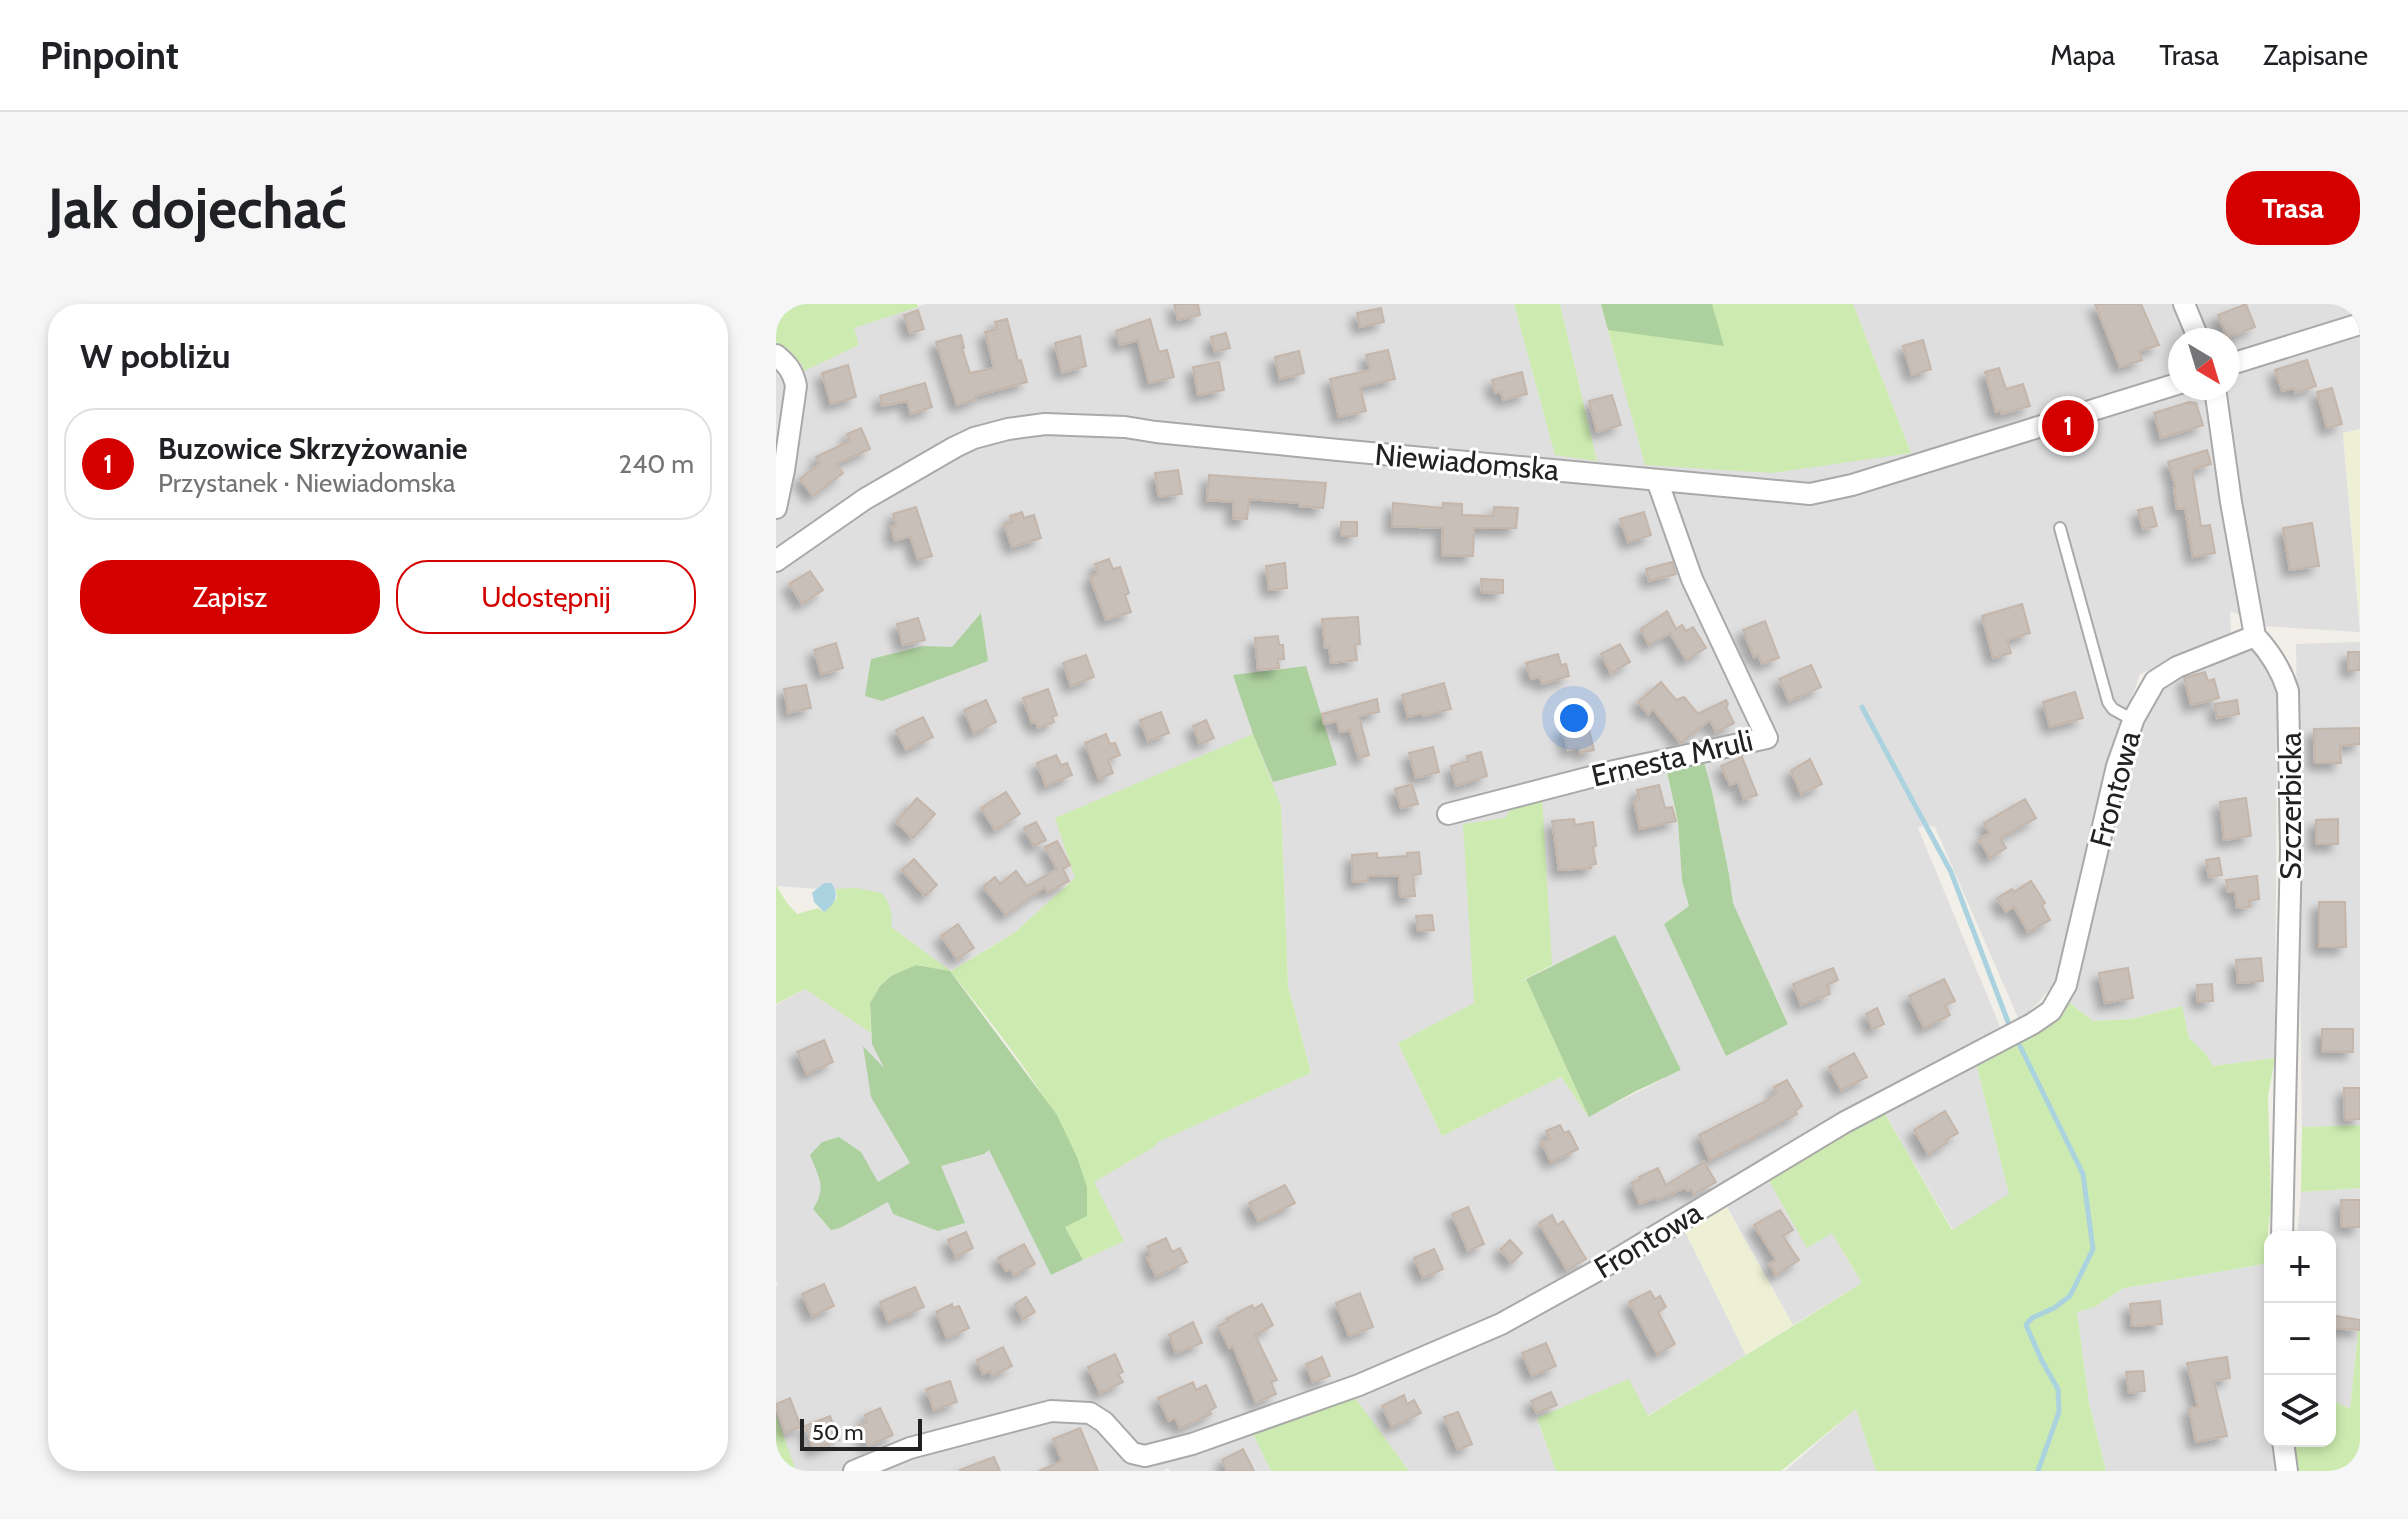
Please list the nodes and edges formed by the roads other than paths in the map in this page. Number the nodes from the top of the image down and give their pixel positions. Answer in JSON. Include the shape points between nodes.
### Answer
{"nodes":[{"id":1,"x":2184,"y":304,"type":"edge"},
{"id":2,"x":2360,"y":324,"type":"edge"},
{"id":3,"x":2194,"y":328,"type":"edge"},
{"id":4,"x":776,"y":355,"type":"edge"},
{"id":5,"x":2240,"y":361,"type":"edge"},
{"id":6,"x":2168,"y":387,"type":"edge"},
{"id":7,"x":2217,"y":400,"type":"edge"},
{"id":8,"x":1657,"y":480,"type":"junction"},
{"id":9,"x":776,"y":508,"type":"edge"},
{"id":10,"x":2060,"y":528,"type":"dead end"},
{"id":11,"x":776,"y":561,"type":"edge"},
{"id":12,"x":2255,"y":636,"type":"junction"},
{"id":13,"x":2133,"y":720,"type":"junction"},
{"id":14,"x":1448,"y":814,"type":"dead end"},
{"id":15,"x":2282,"y":1231,"type":"edge"},
{"id":16,"x":2284,"y":1447,"type":"edge"},
{"id":17,"x":854,"y":1471,"type":"edge"},
{"id":18,"x":2287,"y":1471,"type":"edge"}],
"edges":[{"from":1,"to":3,"type":"street"},
{"from":2,"to":5,"type":"street"},
{"from":4,"to":9,"type":"street","via":[[794,374],[796,386]]},
{"from":6,"to":8,"type":"street","name":"Niewiadomska","via":[[1825,492],[1795,494]]},
{"from":7,"to":12,"type":"street","name":"Szczerbicka"},
{"from":8,"to":11,"type":"street","name":"Niewiadomska","via":[[1125,427],[1045,424],[1008,429],[955,447],[865,499]]},
{"from":8,"to":14,"type":"street","name":"Ernesta Mruli","via":[[1692,579],[1767,738]]},
{"from":10,"to":13,"type":"lane","via":[[2108,702]]},
{"from":12,"to":13,"type":"street","name":"Frontowa","via":[[2155,681]]},
{"from":12,"to":15,"type":"street","name":"Szczerbicka","via":[[2282,673],[2290,707]]},
{"from":13,"to":17,"type":"street","name":"Frontowa","via":[[2117,766],[2066,985],[2051,1011],[2032,1024],[1845,1122],[1501,1324],[1359,1385],[1145,1456],[1132,1453],[1090,1413],[1051,1411],[910,1448]]},
{"from":16,"to":18,"type":"street"}]}
